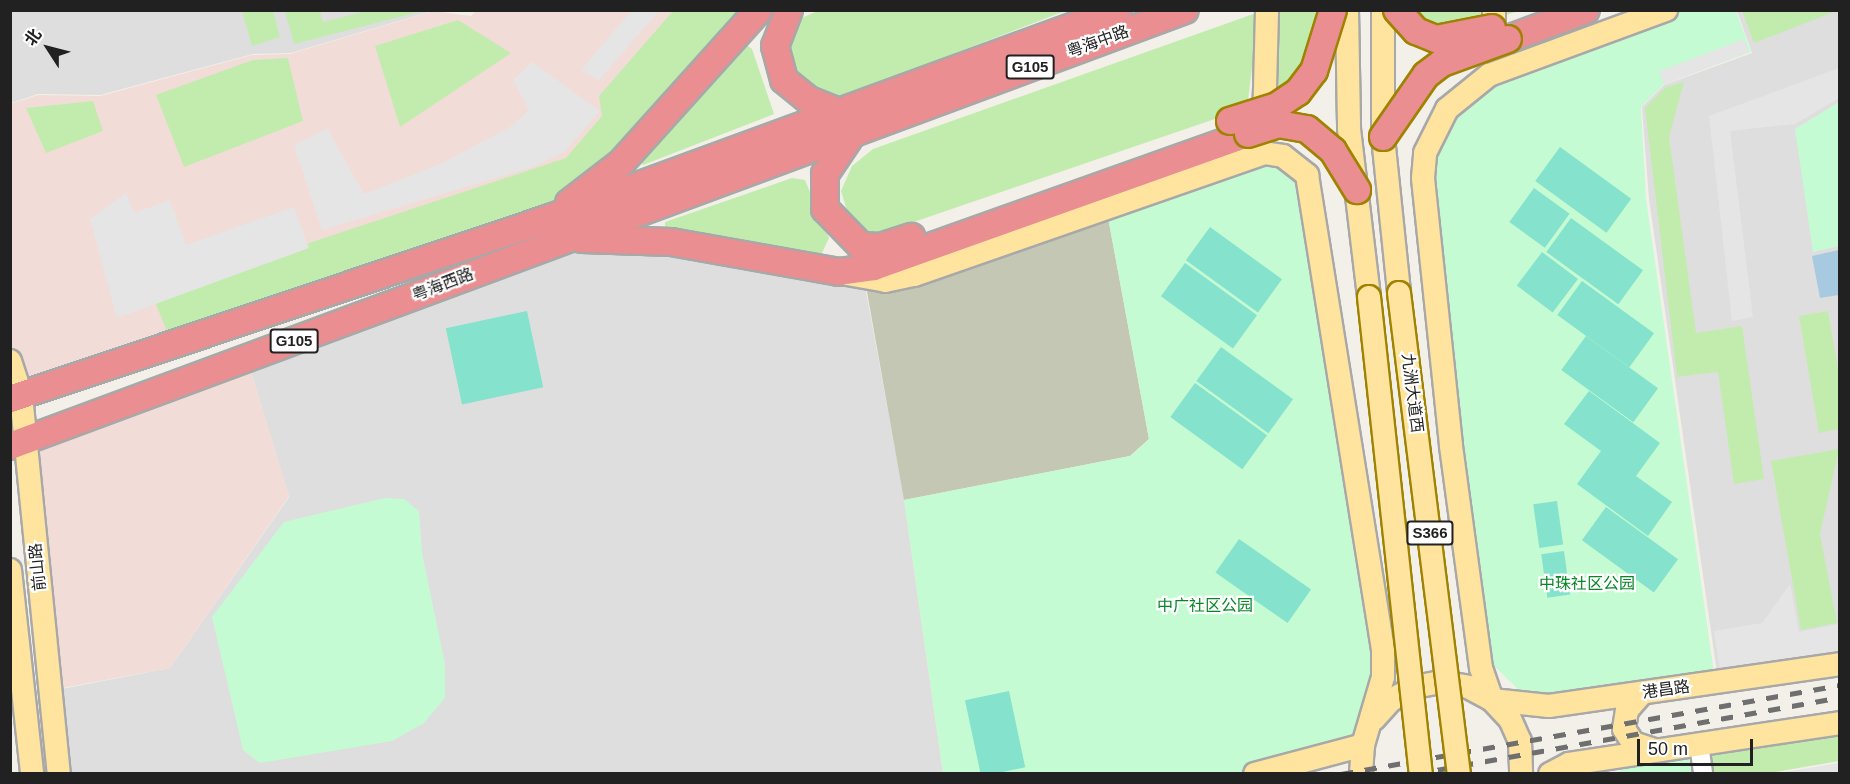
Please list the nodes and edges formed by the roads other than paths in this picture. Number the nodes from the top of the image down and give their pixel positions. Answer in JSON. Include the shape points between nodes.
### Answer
{"nodes":[{"id":1,"x":759,"y":10,"type":"edge"},
{"id":2,"x":789,"y":10,"type":"edge"},
{"id":3,"x":1118,"y":10,"type":"edge"},
{"id":4,"x":1185,"y":10,"type":"edge"},
{"id":5,"x":1266,"y":10,"type":"edge"},
{"id":6,"x":1333,"y":10,"type":"edge"},
{"id":7,"x":1347,"y":10,"type":"edge"},
{"id":8,"x":1383,"y":10,"type":"edge"},
{"id":9,"x":1397,"y":10,"type":"edge"},
{"id":10,"x":1542,"y":10,"type":"edge"},
{"id":11,"x":1586,"y":10,"type":"edge"},
{"id":12,"x":1666,"y":10,"type":"edge"},
{"id":13,"x":746,"y":20,"type":"edge"},
{"id":14,"x":1503,"y":24,"type":"edge"},
{"id":15,"x":1489,"y":75,"type":"junction"},
{"id":16,"x":858,"y":118,"type":"junction"},
{"id":17,"x":1233,"y":130,"type":"junction"},
{"id":18,"x":1383,"y":136,"type":"junction"},
{"id":19,"x":1264,"y":153,"type":"junction"},
{"id":20,"x":1357,"y":190,"type":"junction"},
{"id":21,"x":556,"y":229,"type":"junction"},
{"id":22,"x":839,"y":272,"type":"junction"},
{"id":23,"x":10,"y":361,"type":"edge"},
{"id":24,"x":16,"y":397,"type":"edge"},
{"id":25,"x":18,"y":443,"type":"edge"},
{"id":26,"x":10,"y":570,"type":"edge"},
{"id":27,"x":1478,"y":646,"type":"junction"},
{"id":28,"x":1839,"y":664,"type":"edge"},
{"id":29,"x":1642,"y":693,"type":"junction"},
{"id":30,"x":1492,"y":700,"type":"junction"},
{"id":31,"x":1549,"y":706,"type":"junction"},
{"id":32,"x":1373,"y":720,"type":"junction"},
{"id":33,"x":1839,"y":723,"type":"edge"},
{"id":34,"x":1699,"y":744,"type":"junction"},
{"id":35,"x":1362,"y":745,"type":"junction"},
{"id":36,"x":1658,"y":750,"type":"junction"},
{"id":37,"x":32,"y":774,"type":"edge"},
{"id":38,"x":59,"y":774,"type":"edge"},
{"id":39,"x":1255,"y":774,"type":"edge"},
{"id":40,"x":1361,"y":774,"type":"edge"},
{"id":41,"x":1421,"y":774,"type":"edge"},
{"id":42,"x":1459,"y":774,"type":"edge"},
{"id":43,"x":1521,"y":774,"type":"edge"},
{"id":44,"x":1550,"y":774,"type":"edge"},
{"id":45,"x":1601,"y":774,"type":"edge"},
{"id":46,"x":1703,"y":774,"type":"edge"}],
"edges":[{"from":1,"to":13,"type":"highway"},
{"from":2,"to":16,"type":"highway","via":[[775,46],[784,80],[809,100]]},
{"from":3,"to":16,"type":"highway","name":"粤海中路","number":"G105"},
{"from":4,"to":16,"type":"highway","name":"粤海中路","number":"G105"},
{"from":5,"to":19,"type":"main road"},
{"from":6,"to":17,"type":"highway","bridge":true,"via":[[1314,71],[1299,92]]},
{"from":7,"to":20,"type":"main road","name":"九洲大道西","number":"S366","via":[[1349,129]]},
{"from":8,"to":18,"type":"main road","name":"九洲大道西","number":"S366"},
{"from":9,"to":14,"type":"highway","bridge":true,"via":[[1416,31],[1436,39]]},
{"from":10,"to":14,"type":"highway"},
{"from":11,"to":14,"type":"highway"},
{"from":12,"to":15,"type":"main road"},
{"from":13,"to":21,"type":"highway","via":[[621,164]]},
{"from":14,"to":15,"type":"main road"},
{"from":14,"to":18,"type":"highway","bridge":true,"via":[[1426,75]]},
{"from":15,"to":27,"type":"main road","via":[[1463,93],[1433,130],[1423,178]]},
{"from":16,"to":17,"type":"highway","via":[[831,159],[821,192],[825,209],[848,236],[861,246],[880,247]]},
{"from":16,"to":21,"type":"highway","name":"粤海西路","number":"G105"},
{"from":17,"to":20,"type":"highway","bridge":true,"via":[[1278,124],[1307,129],[1333,151]]},
{"from":17,"to":22,"type":"highway","via":[[874,267]]},
{"from":18,"to":42,"type":"main road","name":"九洲大道西","number":"S366","bridge":true},
{"from":19,"to":22,"type":"main road","via":[[914,275],[885,280]]},
{"from":19,"to":32,"type":"main road","via":[[1283,156],[1307,175],[1314,198],[1383,652]]},
{"from":20,"to":41,"type":"main road","name":"九洲大道西","number":"S366","bridge":true},
{"from":21,"to":22,"type":"highway","via":[[637,237]]},
{"from":21,"to":24,"type":"highway","name":"粤海西路","number":"G105"},
{"from":21,"to":25,"type":"highway","name":"粤海西路","number":"G105"},
{"from":23,"to":24,"type":"main road","name":"前山路"},
{"from":24,"to":25,"type":"main road","name":"前山路"},
{"from":25,"to":38,"type":"main road","name":"前山路"},
{"from":26,"to":37,"type":"main road","name":"前山路"},
{"from":27,"to":30,"type":"main road"},
{"from":27,"to":31,"type":"main road","via":[[1513,691]]},
{"from":28,"to":29,"type":"main road","name":"港昌路"},
{"from":29,"to":31,"type":"main road","name":"港昌路"},
{"from":29,"to":36,"type":"main road","via":[[1627,710],[1624,729],[1633,743]]},
{"from":30,"to":31,"type":"main road","name":"港昌路"},
{"from":30,"to":32,"type":"main road","via":[[1468,687],[1424,686],[1391,700]]},
{"from":30,"to":43,"type":"main road","via":[[1520,741]]},
{"from":32,"to":35,"type":"main road"},
{"from":33,"to":34,"type":"main road"},
{"from":34,"to":36,"type":"main road"},
{"from":34,"to":46,"type":"street"},
{"from":35,"to":39,"type":"main road"},
{"from":35,"to":40,"type":"main road"},
{"from":36,"to":44,"type":"main road","via":[[1569,764]]},
{"from":36,"to":45,"type":"main road"}]}
